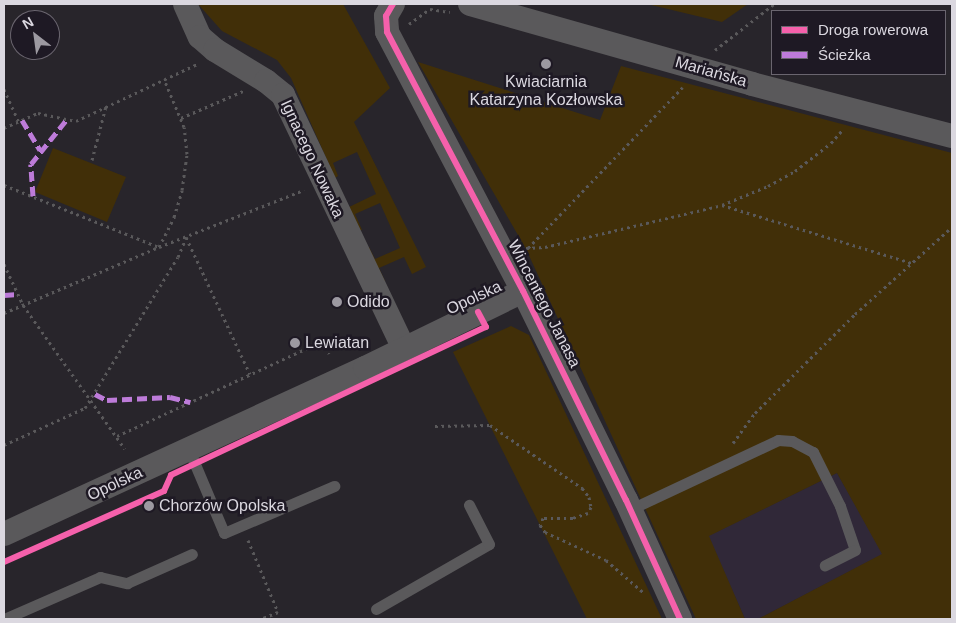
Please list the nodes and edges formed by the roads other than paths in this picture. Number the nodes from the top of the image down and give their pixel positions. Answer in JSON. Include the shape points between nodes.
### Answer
{"nodes":[{"id":1,"x":185,"y":4,"type":"edge"},
{"id":2,"x":393,"y":4,"type":"edge"},
{"id":3,"x":462,"y":8,"type":"edge"},
{"id":4,"x":952,"y":136,"type":"edge"},
{"id":5,"x":523,"y":291,"type":"junction"},
{"id":6,"x":403,"y":347,"type":"junction"},
{"id":7,"x":189,"y":450,"type":"junction"},
{"id":8,"x":334,"y":486,"type":"dead end"},
{"id":9,"x":469,"y":505,"type":"dead end"},
{"id":10,"x":631,"y":509,"type":"junction"},
{"id":11,"x":4,"y":534,"type":"edge"},
{"id":12,"x":192,"y":554,"type":"dead end"},
{"id":13,"x":825,"y":565,"type":"dead end"},
{"id":14,"x":376,"y":609,"type":"dead end"},
{"id":15,"x":4,"y":619,"type":"edge"},
{"id":16,"x":680,"y":619,"type":"edge"}],
"edges":[{"from":1,"to":6,"type":"street","name":"Ignacego Nowaka","via":[[200,36],[215,50],[283,95]]},
{"from":2,"to":5,"type":"street","name":"Wincentego Janasa","via":[[386,16],[387,32],[516,254]]},
{"from":3,"to":4,"type":"street","name":"Mariańska","via":[[698,75]]},
{"from":5,"to":6,"type":"street","name":"Opolska"},
{"from":5,"to":10,"type":"street","name":"Wincentego Janasa"},
{"from":6,"to":7,"type":"street","name":"Opolska"},
{"from":7,"to":8,"type":"lane","via":[[224,533]]},
{"from":7,"to":11,"type":"street","name":"Opolska"},
{"from":9,"to":14,"type":"lane","via":[[489,544]]},
{"from":10,"to":13,"type":"lane","via":[[778,440],[805,446],[813,452],[840,506],[854,550]]},
{"from":10,"to":16,"type":"street","name":"Wincentego Janasa"},
{"from":12,"to":15,"type":"lane","via":[[127,582],[100,577]]}]}
